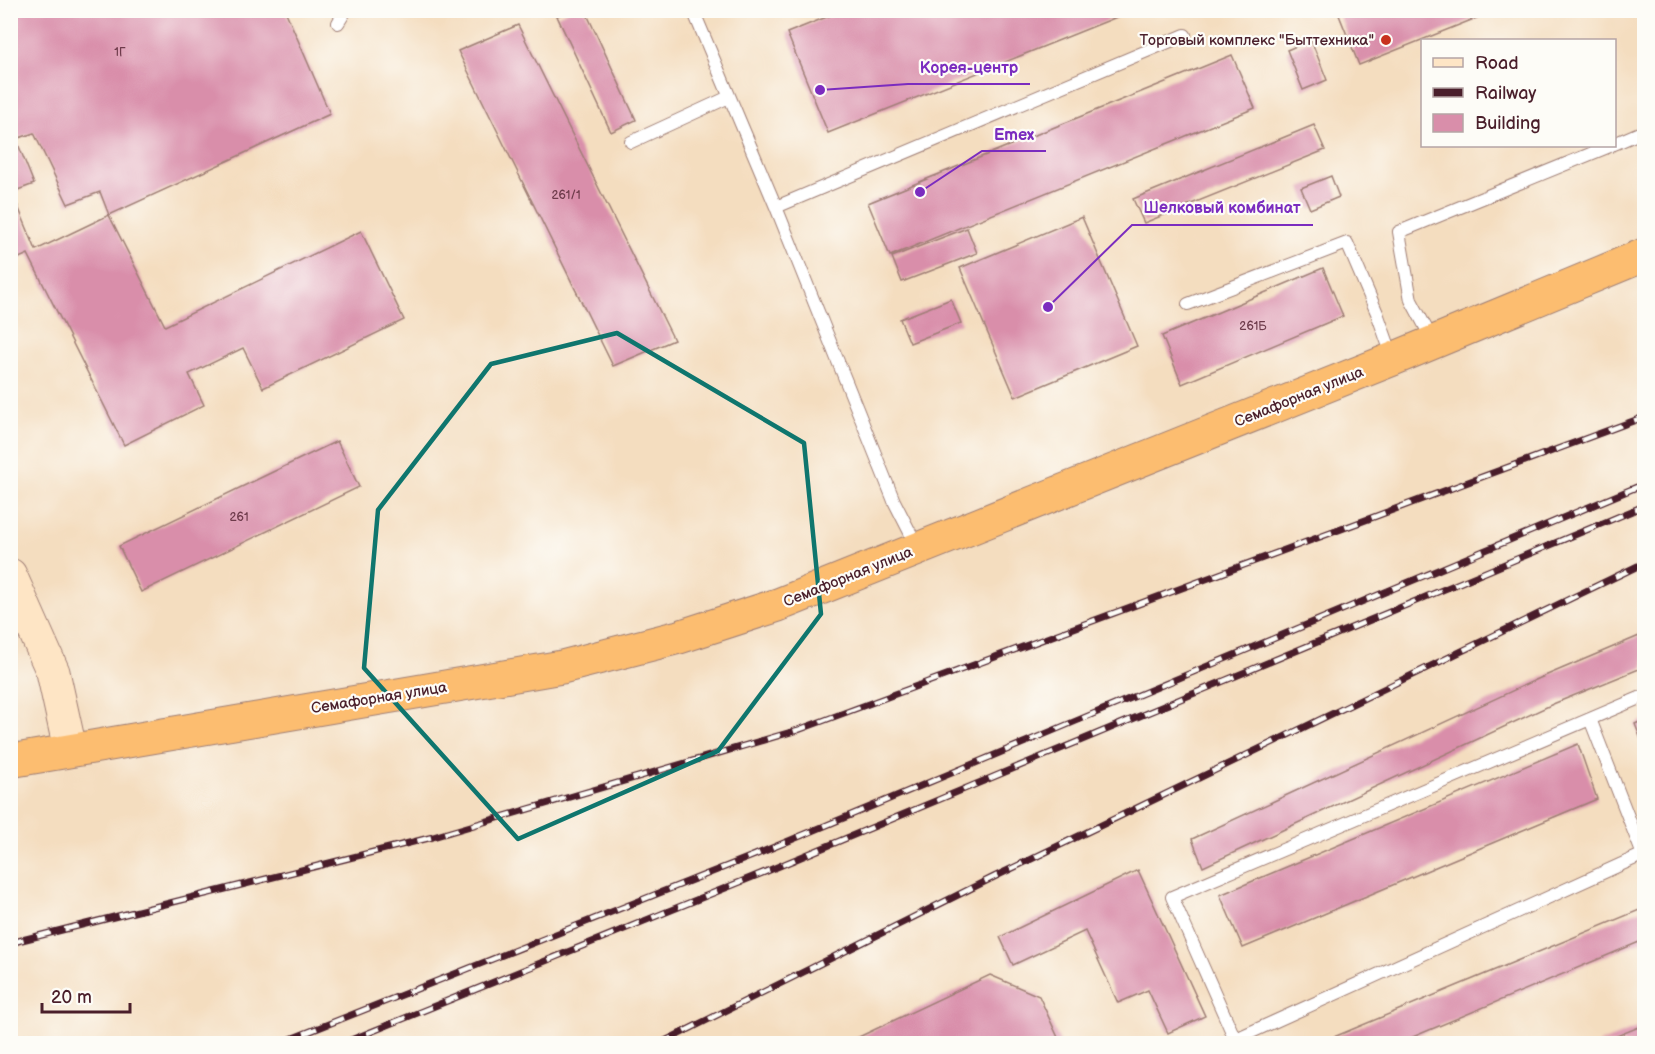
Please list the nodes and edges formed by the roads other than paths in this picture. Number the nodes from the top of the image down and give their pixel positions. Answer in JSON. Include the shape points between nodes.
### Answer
{"nodes":[{"id":1,"x":346,"y":10,"type":"edge"},
{"id":2,"x":693,"y":10,"type":"edge"},
{"id":3,"x":338,"y":23,"type":"dead end"},
{"id":4,"x":1185,"y":35,"type":"dead end"},
{"id":5,"x":729,"y":98,"type":"junction"},
{"id":6,"x":1644,"y":131,"type":"edge"},
{"id":7,"x":631,"y":142,"type":"dead end"},
{"id":8,"x":1616,"y":143,"type":"edge"},
{"id":9,"x":1608,"y":147,"type":"edge"},
{"id":10,"x":776,"y":207,"type":"junction"},
{"id":11,"x":1644,"y":255,"type":"edge"},
{"id":12,"x":1188,"y":304,"type":"dead end"},
{"id":13,"x":1434,"y":342,"type":"junction"},
{"id":14,"x":1393,"y":359,"type":"junction"},
{"id":15,"x":918,"y":548,"type":"junction"},
{"id":16,"x":10,"y":575,"type":"edge"},
{"id":17,"x":1644,"y":696,"type":"edge"},
{"id":18,"x":1590,"y":719,"type":"junction"},
{"id":19,"x":70,"y":749,"type":"junction"},
{"id":20,"x":10,"y":761,"type":"edge"},
{"id":21,"x":1644,"y":854,"type":"edge"},
{"id":22,"x":1230,"y":1041,"type":"edge"}],
"edges":[{"from":1,"to":3,"type":"lane"},
{"from":2,"to":5,"type":"lane"},
{"from":4,"to":10,"type":"lane"},
{"from":5,"to":7,"type":"lane"},
{"from":5,"to":10,"type":"lane"},
{"from":6,"to":8,"type":"lane"},
{"from":9,"to":13,"type":"lane","via":[[1399,232],[1412,300]]},
{"from":10,"to":15,"type":"lane","via":[[894,501]]},
{"from":11,"to":13,"type":"highway","name":"Семафорная улица"},
{"from":12,"to":14,"type":"lane","via":[[1347,243]]},
{"from":13,"to":14,"type":"highway","name":"Семафорная улица"},
{"from":14,"to":15,"type":"highway","name":"Семафорная улица"},
{"from":15,"to":19,"type":"highway","name":"Семафорная улица","via":[[778,605],[679,637],[562,667]]},
{"from":16,"to":19,"type":"street","via":[[53,672]]},
{"from":17,"to":18,"type":"lane"},
{"from":18,"to":21,"type":"lane"},
{"from":18,"to":22,"type":"lane","via":[[1172,897]]},
{"from":19,"to":20,"type":"highway","name":"Семафорная улица"},
{"from":21,"to":22,"type":"lane"}]}
